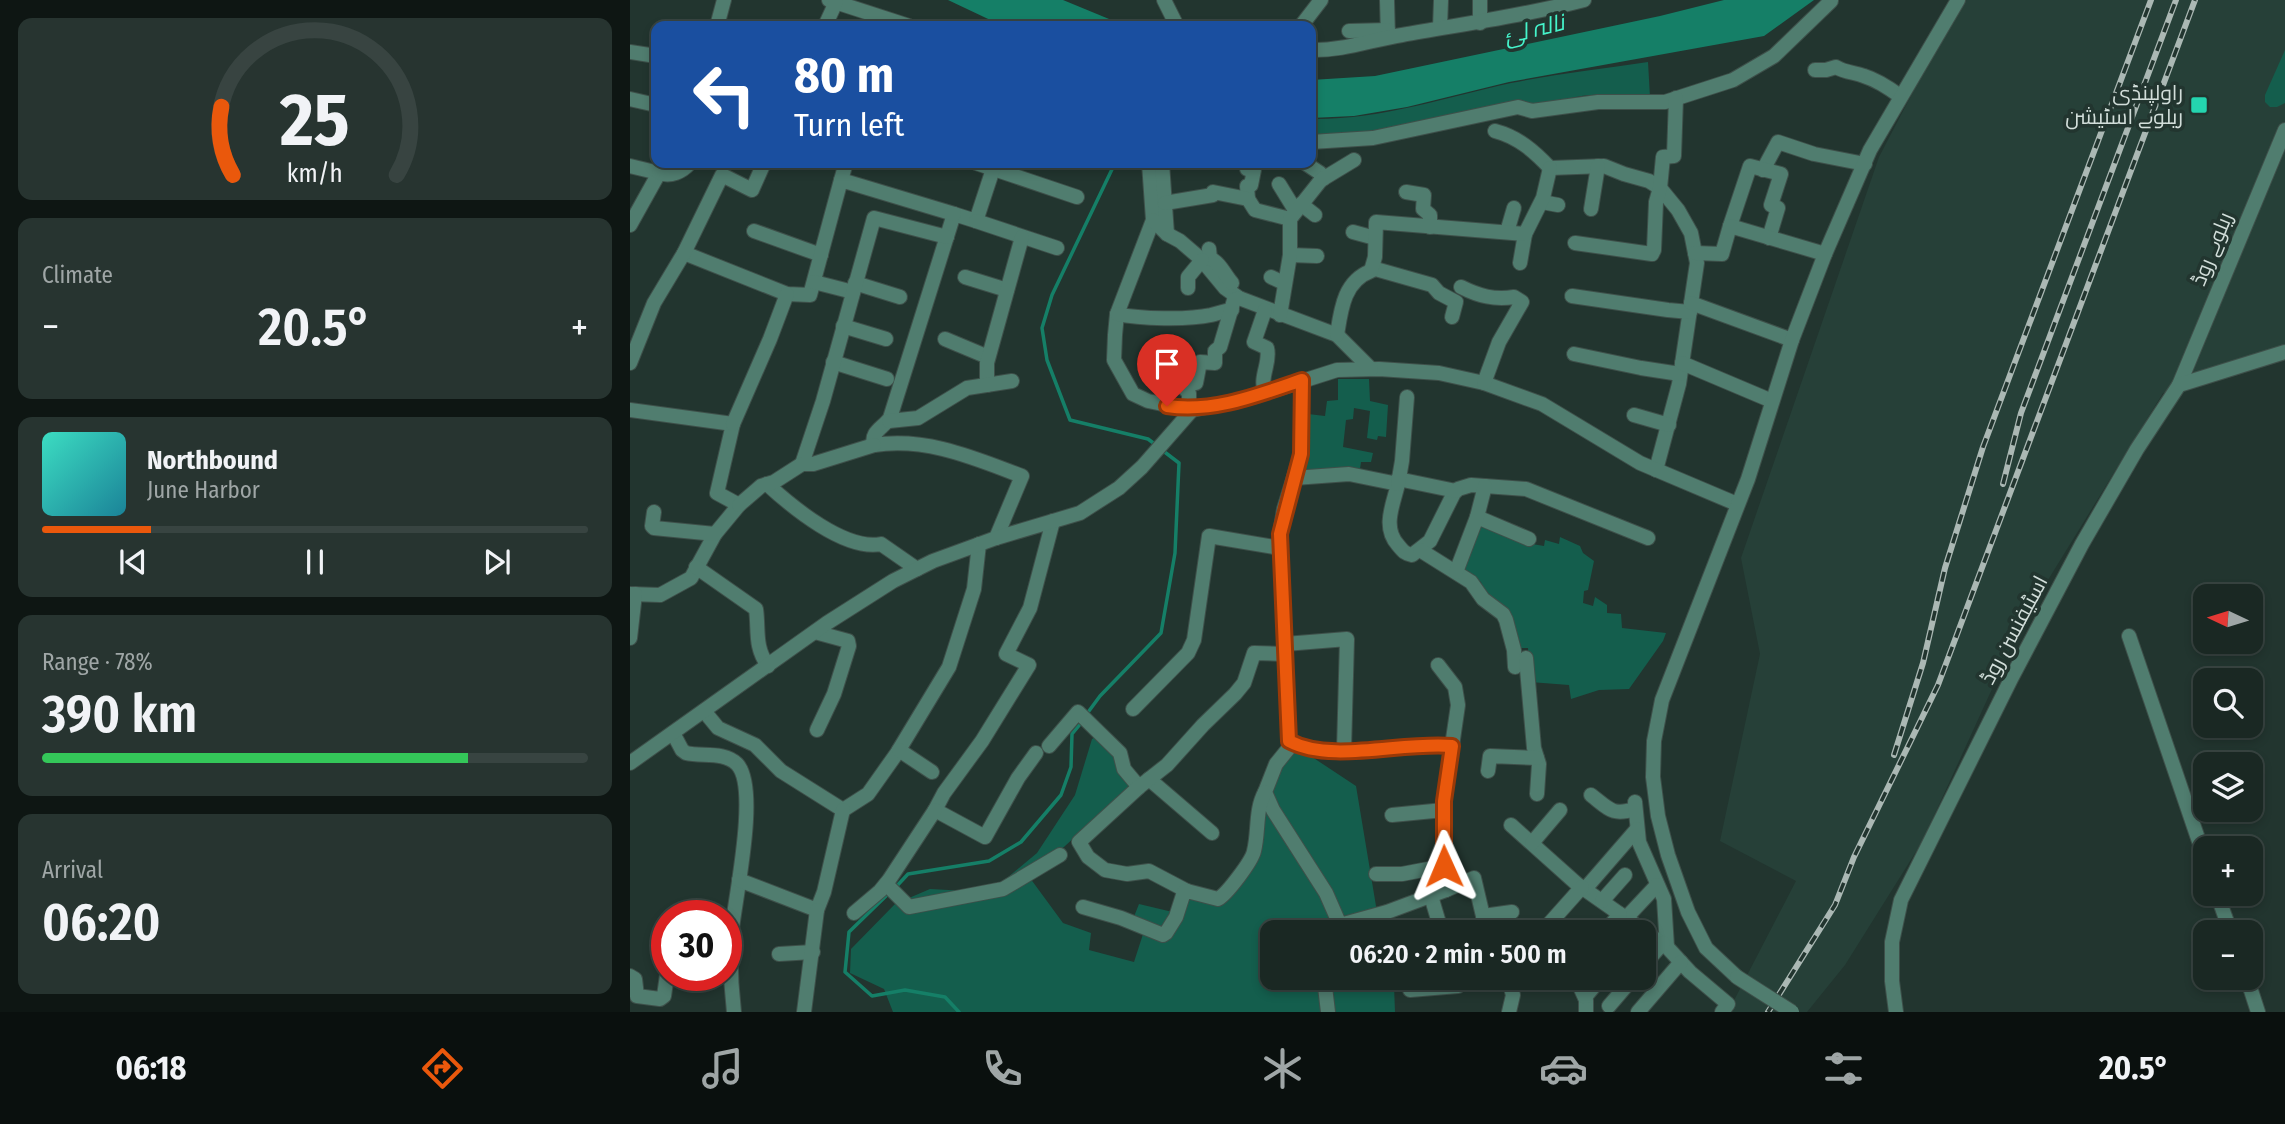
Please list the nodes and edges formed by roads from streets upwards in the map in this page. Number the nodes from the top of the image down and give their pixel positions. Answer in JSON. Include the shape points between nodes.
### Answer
{"nodes":[{"id":1,"x":724,"y":0,"type":"edge"},
{"id":2,"x":1164,"y":0,"type":"edge"},
{"id":3,"x":1321,"y":0,"type":"edge"},
{"id":4,"x":1387,"y":0,"type":"edge"},
{"id":5,"x":1441,"y":0,"type":"edge"},
{"id":6,"x":1480,"y":0,"type":"edge"},
{"id":7,"x":1584,"y":0,"type":"edge"},
{"id":8,"x":1958,"y":0,"type":"edge"},
{"id":9,"x":832,"y":1,"type":"edge"},
{"id":10,"x":1831,"y":1,"type":"edge"},
{"id":11,"x":1538,"y":6,"type":"edge"},
{"id":12,"x":718,"y":21,"type":"edge"},
{"id":13,"x":826,"y":21,"type":"edge"},
{"id":14,"x":872,"y":21,"type":"edge"},
{"id":15,"x":1174,"y":21,"type":"edge"},
{"id":16,"x":1305,"y":21,"type":"edge"},
{"id":17,"x":1480,"y":23,"type":"junction"},
{"id":18,"x":1440,"y":28,"type":"junction"},
{"id":19,"x":1349,"y":31,"type":"dead end"},
{"id":20,"x":1388,"y":33,"type":"junction"},
{"id":21,"x":1316,"y":50,"type":"edge"},
{"id":22,"x":630,"y":52,"type":"edge"},
{"id":23,"x":651,"y":54,"type":"edge"},
{"id":24,"x":1815,"y":70,"type":"dead end"},
{"id":25,"x":1900,"y":96,"type":"junction"},
{"id":26,"x":1676,"y":98,"type":"junction"},
{"id":27,"x":630,"y":99,"type":"edge"},
{"id":28,"x":651,"y":104,"type":"edge"},
{"id":29,"x":2285,"y":130,"type":"edge"},
{"id":30,"x":1495,"y":131,"type":"dead end"},
{"id":31,"x":1316,"y":142,"type":"edge"},
{"id":32,"x":1354,"y":160,"type":"dead end"},
{"id":33,"x":1865,"y":164,"type":"junction"},
{"id":34,"x":630,"y":166,"type":"edge"},
{"id":35,"x":1598,"y":166,"type":"junction"},
{"id":36,"x":686,"y":168,"type":"edge"},
{"id":37,"x":762,"y":168,"type":"edge"},
{"id":38,"x":845,"y":168,"type":"edge"},
{"id":39,"x":993,"y":168,"type":"edge"},
{"id":40,"x":1002,"y":168,"type":"edge"},
{"id":41,"x":1149,"y":168,"type":"edge"},
{"id":42,"x":1162,"y":168,"type":"edge"},
{"id":43,"x":1247,"y":168,"type":"edge"},
{"id":44,"x":1312,"y":168,"type":"edge"},
{"id":45,"x":1550,"y":168,"type":"junction"},
{"id":46,"x":1763,"y":170,"type":"junction"},
{"id":47,"x":659,"y":173,"type":"junction"},
{"id":48,"x":1329,"y":178,"type":"junction"},
{"id":49,"x":841,"y":180,"type":"junction"},
{"id":50,"x":1279,"y":184,"type":"dead end"},
{"id":51,"x":1660,"y":188,"type":"junction"},
{"id":52,"x":1406,"y":192,"type":"dead end"},
{"id":53,"x":1077,"y":197,"type":"dead end"},
{"id":54,"x":1542,"y":202,"type":"junction"},
{"id":55,"x":1165,"y":203,"type":"junction"},
{"id":56,"x":1246,"y":204,"type":"junction"},
{"id":57,"x":1559,"y":205,"type":"dead end"},
{"id":58,"x":1514,"y":208,"type":"dead end"},
{"id":59,"x":1591,"y":209,"type":"dead end"},
{"id":60,"x":1295,"y":211,"type":"junction"},
{"id":61,"x":954,"y":214,"type":"junction"},
{"id":62,"x":1315,"y":215,"type":"dead end"},
{"id":63,"x":1153,"y":220,"type":"junction"},
{"id":64,"x":976,"y":221,"type":"junction"},
{"id":65,"x":630,"y":225,"type":"edge"},
{"id":66,"x":1730,"y":226,"type":"junction"},
{"id":67,"x":1430,"y":227,"type":"junction"},
{"id":68,"x":754,"y":231,"type":"dead end"},
{"id":69,"x":1353,"y":232,"type":"dead end"},
{"id":70,"x":1507,"y":232,"type":"junction"},
{"id":71,"x":1167,"y":234,"type":"junction"},
{"id":72,"x":1525,"y":234,"type":"junction"},
{"id":73,"x":947,"y":237,"type":"junction"},
{"id":74,"x":1022,"y":237,"type":"junction"},
{"id":75,"x":1374,"y":238,"type":"junction"},
{"id":76,"x":1769,"y":238,"type":"junction"},
{"id":77,"x":1575,"y":243,"type":"dead end"},
{"id":78,"x":1057,"y":248,"type":"dead end"},
{"id":79,"x":684,"y":253,"type":"junction"},
{"id":80,"x":1695,"y":253,"type":"junction"},
{"id":81,"x":1825,"y":254,"type":"junction"},
{"id":82,"x":1206,"y":255,"type":"junction"},
{"id":83,"x":1290,"y":255,"type":"junction"},
{"id":84,"x":821,"y":256,"type":"junction"},
{"id":85,"x":1317,"y":256,"type":"dead end"},
{"id":86,"x":1520,"y":263,"type":"dead end"},
{"id":87,"x":1372,"y":268,"type":"junction"},
{"id":88,"x":965,"y":277,"type":"dead end"},
{"id":89,"x":814,"y":282,"type":"junction"},
{"id":90,"x":1461,"y":287,"type":"dead end"},
{"id":91,"x":854,"y":288,"type":"junction"},
{"id":92,"x":1188,"y":288,"type":"dead end"},
{"id":93,"x":1007,"y":290,"type":"junction"},
{"id":94,"x":787,"y":294,"type":"junction"},
{"id":95,"x":1572,"y":296,"type":"dead end"},
{"id":96,"x":900,"y":298,"type":"dead end"},
{"id":97,"x":1236,"y":302,"type":"junction"},
{"id":98,"x":1690,"y":307,"type":"junction"},
{"id":99,"x":1265,"y":310,"type":"junction"},
{"id":100,"x":1118,"y":314,"type":"junction"},
{"id":101,"x":1280,"y":315,"type":"junction"},
{"id":102,"x":1452,"y":317,"type":"dead end"},
{"id":103,"x":843,"y":326,"type":"junction"},
{"id":104,"x":1337,"y":335,"type":"junction"},
{"id":105,"x":886,"y":339,"type":"dead end"},
{"id":106,"x":945,"y":339,"type":"dead end"},
{"id":107,"x":1792,"y":340,"type":"junction"},
{"id":108,"x":2285,"y":352,"type":"edge"},
{"id":109,"x":1574,"y":354,"type":"dead end"},
{"id":110,"x":988,"y":357,"type":"junction"},
{"id":111,"x":833,"y":362,"type":"junction"},
{"id":112,"x":630,"y":363,"type":"edge"},
{"id":113,"x":1371,"y":369,"type":"junction"},
{"id":114,"x":1681,"y":369,"type":"junction"},
{"id":115,"x":887,"y":379,"type":"dead end"},
{"id":116,"x":1302,"y":380,"type":"junction"},
{"id":117,"x":1012,"y":381,"type":"dead end"},
{"id":118,"x":1484,"y":383,"type":"junction"},
{"id":119,"x":987,"y":385,"type":"junction"},
{"id":120,"x":2179,"y":385,"type":"junction"},
{"id":121,"x":1265,"y":393,"type":"junction"},
{"id":122,"x":1407,"y":397,"type":"dead end"},
{"id":123,"x":1772,"y":401,"type":"junction"},
{"id":124,"x":630,"y":410,"type":"edge"},
{"id":125,"x":1191,"y":410,"type":"junction"},
{"id":126,"x":1634,"y":415,"type":"dead end"},
{"id":127,"x":888,"y":421,"type":"junction"},
{"id":128,"x":733,"y":424,"type":"junction"},
{"id":129,"x":1669,"y":425,"type":"junction"},
{"id":130,"x":874,"y":445,"type":"junction"},
{"id":131,"x":802,"y":464,"type":"junction"},
{"id":132,"x":1656,"y":470,"type":"junction"},
{"id":133,"x":1294,"y":478,"type":"junction"},
{"id":134,"x":1398,"y":482,"type":"junction"},
{"id":135,"x":767,"y":484,"type":"junction"},
{"id":136,"x":1485,"y":486,"type":"junction"},
{"id":137,"x":1457,"y":491,"type":"junction"},
{"id":138,"x":1737,"y":504,"type":"junction"},
{"id":139,"x":739,"y":505,"type":"junction"},
{"id":140,"x":654,"y":512,"type":"dead end"},
{"id":141,"x":1477,"y":517,"type":"junction"},
{"id":142,"x":1053,"y":521,"type":"junction"},
{"id":143,"x":715,"y":534,"type":"junction"},
{"id":144,"x":996,"y":538,"type":"junction"},
{"id":145,"x":1648,"y":538,"type":"dead end"},
{"id":146,"x":1528,"y":539,"type":"dead end"},
{"id":147,"x":979,"y":544,"type":"junction"},
{"id":148,"x":1280,"y":548,"type":"junction"},
{"id":149,"x":1420,"y":550,"type":"junction"},
{"id":150,"x":696,"y":567,"type":"junction"},
{"id":151,"x":918,"y":569,"type":"junction"},
{"id":152,"x":1457,"y":572,"type":"junction"},
{"id":153,"x":632,"y":594,"type":"edge"},
{"id":154,"x":815,"y":632,"type":"junction"},
{"id":155,"x":2129,"y":636,"type":"dead end"},
{"id":156,"x":630,"y":638,"type":"edge"},
{"id":157,"x":1285,"y":649,"type":"junction"},
{"id":158,"x":1438,"y":665,"type":"dead end"},
{"id":159,"x":768,"y":666,"type":"junction"},
{"id":160,"x":1133,"y":709,"type":"dead end"},
{"id":161,"x":704,"y":711,"type":"junction"},
{"id":162,"x":817,"y":730,"type":"dead end"},
{"id":163,"x":673,"y":733,"type":"junction"},
{"id":164,"x":1293,"y":743,"type":"junction"},
{"id":165,"x":1452,"y":746,"type":"junction"},
{"id":166,"x":898,"y":750,"type":"junction"},
{"id":167,"x":1344,"y":750,"type":"junction"},
{"id":168,"x":1537,"y":758,"type":"junction"},
{"id":169,"x":630,"y":763,"type":"edge"},
{"id":170,"x":1488,"y":771,"type":"dead end"},
{"id":171,"x":932,"y":772,"type":"dead end"},
{"id":172,"x":1144,"y":783,"type":"junction"},
{"id":173,"x":1265,"y":792,"type":"junction"},
{"id":174,"x":1537,"y":794,"type":"dead end"},
{"id":175,"x":1591,"y":795,"type":"dead end"},
{"id":176,"x":843,"y":810,"type":"junction"},
{"id":177,"x":935,"y":810,"type":"junction"},
{"id":178,"x":1444,"y":810,"type":"junction"},
{"id":179,"x":1560,"y":810,"type":"dead end"},
{"id":180,"x":1392,"y":815,"type":"dead end"},
{"id":181,"x":1511,"y":825,"type":"dead end"},
{"id":182,"x":1637,"y":829,"type":"junction"},
{"id":183,"x":1212,"y":833,"type":"dead end"},
{"id":184,"x":2197,"y":836,"type":"edge"},
{"id":185,"x":1532,"y":843,"type":"junction"},
{"id":186,"x":1060,"y":855,"type":"dead end"},
{"id":187,"x":1444,"y":866,"type":"junction"},
{"id":188,"x":1376,"y":874,"type":"dead end"},
{"id":189,"x":1625,"y":875,"type":"dead end"},
{"id":190,"x":739,"y":880,"type":"junction"},
{"id":191,"x":886,"y":884,"type":"junction"},
{"id":192,"x":1657,"y":885,"type":"junction"},
{"id":193,"x":1583,"y":888,"type":"junction"},
{"id":194,"x":1446,"y":890,"type":"junction"},
{"id":195,"x":1187,"y":891,"type":"junction"},
{"id":196,"x":1431,"y":896,"type":"junction"},
{"id":197,"x":1602,"y":901,"type":"junction"},
{"id":198,"x":1083,"y":907,"type":"dead end"},
{"id":199,"x":817,"y":910,"type":"junction"},
{"id":200,"x":1512,"y":912,"type":"dead end"},
{"id":201,"x":854,"y":913,"type":"dead end"},
{"id":202,"x":1483,"y":916,"type":"junction"},
{"id":203,"x":1623,"y":916,"type":"junction"},
{"id":204,"x":1334,"y":920,"type":"edge"},
{"id":205,"x":1363,"y":920,"type":"edge"},
{"id":206,"x":1438,"y":920,"type":"edge"},
{"id":207,"x":1484,"y":920,"type":"edge"},
{"id":208,"x":1551,"y":920,"type":"edge"},
{"id":209,"x":1619,"y":920,"type":"edge"},
{"id":210,"x":1628,"y":920,"type":"edge"},
{"id":211,"x":1656,"y":940,"type":"edge"},
{"id":212,"x":1665,"y":945,"type":"junction"},
{"id":213,"x":813,"y":952,"type":"junction"},
{"id":214,"x":779,"y":954,"type":"dead end"},
{"id":215,"x":1656,"y":954,"type":"edge"},
{"id":216,"x":1681,"y":962,"type":"junction"},
{"id":217,"x":630,"y":976,"type":"edge"},
{"id":218,"x":1325,"y":990,"type":"edge"},
{"id":219,"x":1512,"y":990,"type":"edge"},
{"id":220,"x":1623,"y":990,"type":"edge"},
{"id":221,"x":2251,"y":990,"type":"edge"},
{"id":222,"x":665,"y":991,"type":"edge"},
{"id":223,"x":647,"y":1005,"type":"edge"},
{"id":224,"x":1609,"y":1006,"type":"dead end"},
{"id":225,"x":734,"y":1012,"type":"edge"},
{"id":226,"x":804,"y":1012,"type":"edge"},
{"id":227,"x":1328,"y":1012,"type":"edge"},
{"id":228,"x":1509,"y":1012,"type":"edge"},
{"id":229,"x":1638,"y":1012,"type":"edge"},
{"id":230,"x":1722,"y":1012,"type":"edge"},
{"id":231,"x":1792,"y":1012,"type":"edge"},
{"id":232,"x":1896,"y":1012,"type":"edge"},
{"id":233,"x":2259,"y":1012,"type":"edge"}],
"edges":[{"from":1,"to":12,"type":"street"},
{"from":2,"to":15,"type":"street"},
{"from":3,"to":16,"type":"street"},
{"from":4,"to":20,"type":"street"},
{"from":5,"to":18,"type":"street"},
{"from":6,"to":17,"type":"street"},
{"from":7,"to":11,"type":"street"},
{"from":8,"to":25,"type":"street"},
{"from":9,"to":13,"type":"street"},
{"from":9,"to":14,"type":"street"},
{"from":10,"to":26,"type":"street","via":[[1774,56],[1733,80]]},
{"from":11,"to":17,"type":"street"},
{"from":17,"to":18,"type":"street"},
{"from":18,"to":20,"type":"street"},
{"from":19,"to":20,"type":"street"},
{"from":20,"to":21,"type":"street"},
{"from":22,"to":23,"type":"street"},
{"from":24,"to":25,"type":"street","via":[[1836,67],[1883,84]]},
{"from":25,"to":33,"type":"street"},
{"from":26,"to":31,"type":"street","via":[[1665,102],[1603,101],[1532,111],[1518,107],[1373,138]]},
{"from":26,"to":51,"type":"street","via":[[1674,156],[1663,157]]},
{"from":27,"to":28,"type":"street"},
{"from":29,"to":120,"type":"street","name":"ریلوے روڈ"},
{"from":30,"to":45,"type":"street","via":[[1515,137]]},
{"from":32,"to":48,"type":"street"},
{"from":33,"to":46,"type":"street","via":[[1778,142]]},
{"from":33,"to":81,"type":"street"},
{"from":34,"to":47,"type":"street"},
{"from":35,"to":45,"type":"street"},
{"from":35,"to":51,"type":"street"},
{"from":35,"to":59,"type":"street"},
{"from":36,"to":47,"type":"street","via":[[668,176]]},
{"from":37,"to":79,"type":"street","via":[[752,190],[722,175]]},
{"from":38,"to":49,"type":"street"},
{"from":39,"to":64,"type":"street"},
{"from":40,"to":53,"type":"street"},
{"from":41,"to":63,"type":"street"},
{"from":42,"to":55,"type":"street"},
{"from":43,"to":56,"type":"street","via":[[1254,170]]},
{"from":44,"to":48,"type":"street"},
{"from":45,"to":54,"type":"street"},
{"from":46,"to":66,"type":"street","via":[[1750,166]]},
{"from":46,"to":76,"type":"street","via":[[1781,174],[1771,205],[1779,208]]},
{"from":47,"to":65,"type":"street"},
{"from":48,"to":60,"type":"street"},
{"from":49,"to":61,"type":"street"},
{"from":49,"to":84,"type":"street"},
{"from":50,"to":60,"type":"street"},
{"from":51,"to":77,"type":"street","via":[[1652,254]]},
{"from":51,"to":80,"type":"street","via":[[1691,233]]},
{"from":52,"to":67,"type":"street","via":[[1424,195],[1423,209],[1430,215]]},
{"from":54,"to":57,"type":"street"},
{"from":54,"to":72,"type":"street"},
{"from":55,"to":56,"type":"street","via":[[1213,192]]},
{"from":55,"to":71,"type":"street"},
{"from":56,"to":60,"type":"street","via":[[1255,211]]},
{"from":58,"to":70,"type":"street"},
{"from":60,"to":62,"type":"street"},
{"from":60,"to":83,"type":"street"},
{"from":61,"to":64,"type":"street"},
{"from":61,"to":73,"type":"street"},
{"from":63,"to":71,"type":"street"},
{"from":63,"to":100,"type":"street"},
{"from":64,"to":74,"type":"street"},
{"from":66,"to":76,"type":"street"},
{"from":66,"to":80,"type":"street","via":[[1722,254]]},
{"from":67,"to":70,"type":"street"},
{"from":67,"to":75,"type":"street","via":[[1376,222]]},
{"from":68,"to":84,"type":"street"},
{"from":69,"to":75,"type":"street"},
{"from":70,"to":72,"type":"street"},
{"from":71,"to":82,"type":"street"},
{"from":72,"to":86,"type":"street"},
{"from":73,"to":91,"type":"street","via":[[874,218]]},
{"from":73,"to":127,"type":"street"},
{"from":74,"to":78,"type":"street"},
{"from":74,"to":93,"type":"street"},
{"from":75,"to":87,"type":"street"},
{"from":76,"to":81,"type":"street"},
{"from":79,"to":94,"type":"street"},
{"from":79,"to":112,"type":"street","via":[[653,303]]},
{"from":80,"to":98,"type":"street"},
{"from":81,"to":107,"type":"street"},
{"from":82,"to":92,"type":"street","via":[[1188,277]]},
{"from":82,"to":97,"type":"street"},
{"from":83,"to":85,"type":"street"},
{"from":83,"to":101,"type":"street","via":[[1278,280]]},
{"from":84,"to":89,"type":"street"},
{"from":87,"to":102,"type":"street","via":[[1432,285],[1456,302]]},
{"from":87,"to":104,"type":"street","via":[[1357,278],[1346,294]]},
{"from":88,"to":93,"type":"street"},
{"from":89,"to":91,"type":"street"},
{"from":89,"to":94,"type":"street","via":[[810,295]]},
{"from":90,"to":118,"type":"street","via":[[1479,296],[1514,297],[1522,302],[1499,342]]},
{"from":91,"to":96,"type":"street"},
{"from":91,"to":103,"type":"street"},
{"from":93,"to":110,"type":"street"},
{"from":94,"to":128,"type":"street"},
{"from":95,"to":98,"type":"street","via":[[1668,310]]},
{"from":97,"to":99,"type":"street"},
{"from":97,"to":100,"type":"street","via":[[1187,317]]},
{"from":97,"to":125,"type":"street","via":[[1215,351],[1215,363],[1200,362],[1196,383],[1186,382]]},
{"from":98,"to":107,"type":"street"},
{"from":98,"to":114,"type":"street"},
{"from":99,"to":101,"type":"street"},
{"from":99,"to":121,"type":"street","via":[[1254,342],[1269,354],[1261,384]]},
{"from":100,"to":125,"type":"street","via":[[1114,360],[1133,394]]},
{"from":101,"to":104,"type":"street"},
{"from":103,"to":105,"type":"street"},
{"from":103,"to":111,"type":"street"},
{"from":104,"to":113,"type":"street"},
{"from":106,"to":110,"type":"street"},
{"from":107,"to":123,"type":"street"},
{"from":108,"to":120,"type":"street"},
{"from":109,"to":114,"type":"street"},
{"from":110,"to":119,"type":"street"},
{"from":111,"to":115,"type":"street"},
{"from":111,"to":131,"type":"street"},
{"from":113,"to":116,"type":"street","via":[[1337,370]]},
{"from":113,"to":118,"type":"street","via":[[1439,373]]},
{"from":114,"to":123,"type":"street"},
{"from":114,"to":129,"type":"street"},
{"from":116,"to":121,"type":"street"},
{"from":116,"to":133,"type":"street","via":[[1301,454]]},
{"from":117,"to":119,"type":"street"},
{"from":118,"to":132,"type":"street","via":[[1542,404]]},
{"from":119,"to":127,"type":"street","via":[[967,388],[918,418]]},
{"from":120,"to":232,"type":"street","name":"اسٹیفنسن روڈ","via":[[2082,544],[1901,900],[1892,942]]},
{"from":121,"to":125,"type":"street"},
{"from":122,"to":134,"type":"street"},
{"from":123,"to":138,"type":"street"},
{"from":124,"to":128,"type":"street"},
{"from":125,"to":142,"type":"street","via":[[1119,488],[1080,513]]},
{"from":126,"to":129,"type":"street"},
{"from":127,"to":130,"type":"street","via":[[875,433]]},
{"from":128,"to":139,"type":"street","via":[[717,492]]},
{"from":129,"to":132,"type":"street"},
{"from":130,"to":131,"type":"street"},
{"from":130,"to":144,"type":"street","via":[[920,443],[1023,476]]},
{"from":131,"to":135,"type":"street"},
{"from":132,"to":138,"type":"street"},
{"from":133,"to":134,"type":"street","via":[[1349,474]]},
{"from":133,"to":148,"type":"street"},
{"from":134,"to":137,"type":"street"},
{"from":134,"to":149,"type":"street","via":[[1388,525],[1391,537],[1405,554]]},
{"from":135,"to":139,"type":"street"},
{"from":135,"to":151,"type":"street","via":[[791,506],[841,537],[871,546],[881,544]]},
{"from":136,"to":137,"type":"street"},
{"from":136,"to":141,"type":"street"},
{"from":136,"to":145,"type":"street","via":[[1526,489]]},
{"from":137,"to":149,"type":"street","via":[[1430,541]]},
{"from":138,"to":231,"type":"street","bridge":true,"via":[[1662,700],[1653,778],[1668,855],[1706,948],[1737,977]]},
{"from":139,"to":143,"type":"street"},
{"from":140,"to":143,"type":"street","via":[[654,528]]},
{"from":141,"to":146,"type":"street"},
{"from":141,"to":152,"type":"street"},
{"from":142,"to":144,"type":"street"},
{"from":142,"to":177,"type":"street","via":[[1030,608],[1006,654],[1029,665]]},
{"from":143,"to":150,"type":"street"},
{"from":144,"to":147,"type":"street"},
{"from":147,"to":151,"type":"street"},
{"from":147,"to":166,"type":"street","via":[[974,589],[949,667]]},
{"from":148,"to":157,"type":"street"},
{"from":148,"to":160,"type":"street","via":[[1209,536],[1188,653]]},
{"from":149,"to":152,"type":"street"},
{"from":150,"to":153,"type":"street","via":[[691,578],[660,595]]},
{"from":150,"to":159,"type":"street","via":[[756,609],[757,646]]},
{"from":151,"to":154,"type":"street"},
{"from":152,"to":168,"type":"street","via":[[1506,620],[1520,662]]},
{"from":153,"to":156,"type":"street"},
{"from":154,"to":159,"type":"street"},
{"from":154,"to":162,"type":"street","via":[[848,641],[849,646]]},
{"from":155,"to":184,"type":"street"},
{"from":157,"to":164,"type":"street","via":[[1289,741]]},
{"from":157,"to":167,"type":"street","via":[[1347,639]]},
{"from":157,"to":172,"type":"street","via":[[1254,653],[1244,683],[1167,765]]},
{"from":158,"to":165,"type":"street","via":[[1455,687],[1458,705]]},
{"from":159,"to":161,"type":"street"},
{"from":161,"to":163,"type":"street"},
{"from":161,"to":176,"type":"street","via":[[718,728],[755,745],[781,771]]},
{"from":163,"to":169,"type":"street"},
{"from":163,"to":190,"type":"street","via":[[686,753],[728,758],[744,773],[746,810]]},
{"from":164,"to":167,"type":"street","via":[[1306,750]]},
{"from":164,"to":173,"type":"street","via":[[1276,764]]},
{"from":165,"to":167,"type":"street"},
{"from":165,"to":178,"type":"street"},
{"from":166,"to":171,"type":"street"},
{"from":166,"to":176,"type":"street","via":[[867,794]]},
{"from":168,"to":170,"type":"street","via":[[1490,756]]},
{"from":168,"to":174,"type":"street"},
{"from":172,"to":177,"type":"street","via":[[1124,769],[1119,753],[1076,713],[1018,778],[985,837]]},
{"from":172,"to":183,"type":"street"},
{"from":172,"to":195,"type":"street","via":[[1079,845],[1105,870],[1149,871]]},
{"from":173,"to":195,"type":"street","via":[[1252,856],[1230,889],[1218,899]]},
{"from":173,"to":204,"type":"street","via":[[1326,893]]},
{"from":175,"to":182,"type":"street","via":[[1620,814],[1635,805]]},
{"from":176,"to":199,"type":"street"},
{"from":177,"to":191,"type":"street"},
{"from":178,"to":180,"type":"street"},
{"from":178,"to":187,"type":"street"},
{"from":179,"to":185,"type":"street"},
{"from":181,"to":185,"type":"street"},
{"from":182,"to":192,"type":"street"},
{"from":182,"to":193,"type":"street"},
{"from":185,"to":193,"type":"street"},
{"from":186,"to":191,"type":"street","via":[[1003,888],[909,908]]},
{"from":187,"to":188,"type":"street"},
{"from":187,"to":194,"type":"street"},
{"from":189,"to":197,"type":"street"},
{"from":190,"to":199,"type":"street"},
{"from":190,"to":225,"type":"street","via":[[730,975]]},
{"from":191,"to":201,"type":"street"},
{"from":192,"to":203,"type":"street"},
{"from":192,"to":212,"type":"street","via":[[1664,899]]},
{"from":193,"to":197,"type":"street"},
{"from":193,"to":208,"type":"street"},
{"from":194,"to":196,"type":"street"},
{"from":194,"to":202,"type":"street","via":[[1474,878]]},
{"from":195,"to":198,"type":"street","via":[[1163,934]]},
{"from":196,"to":205,"type":"street"},
{"from":196,"to":206,"type":"street"},
{"from":197,"to":203,"type":"street"},
{"from":199,"to":213,"type":"street"},
{"from":200,"to":202,"type":"street"},
{"from":202,"to":207,"type":"street"},
{"from":203,"to":209,"type":"street"},
{"from":203,"to":210,"type":"street"},
{"from":211,"to":212,"type":"street"},
{"from":212,"to":215,"type":"street"},
{"from":212,"to":216,"type":"street"},
{"from":213,"to":214,"type":"street"},
{"from":213,"to":226,"type":"street"},
{"from":216,"to":229,"type":"street"},
{"from":216,"to":230,"type":"street","via":[[1728,1004]]},
{"from":217,"to":223,"type":"street","via":[[635,979],[637,996]]},
{"from":218,"to":227,"type":"street"},
{"from":219,"to":228,"type":"street"},
{"from":220,"to":224,"type":"street"},
{"from":221,"to":233,"type":"street"},
{"from":222,"to":223,"type":"street"}]}
